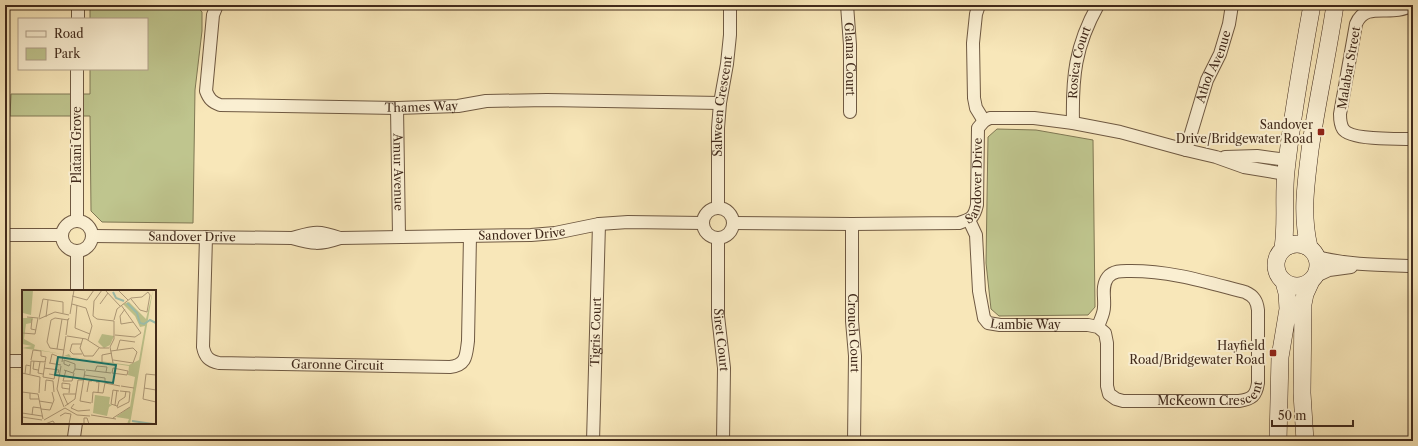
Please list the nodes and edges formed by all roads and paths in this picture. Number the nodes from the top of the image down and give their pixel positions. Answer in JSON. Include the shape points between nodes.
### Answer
{"nodes":[{"id":1,"x":78,"y":5,"type":"edge"},
{"id":2,"x":730,"y":5,"type":"edge"},
{"id":3,"x":848,"y":5,"type":"edge"},
{"id":4,"x":979,"y":5,"type":"edge"},
{"id":5,"x":1098,"y":5,"type":"edge"},
{"id":6,"x":1232,"y":5,"type":"edge"},
{"id":7,"x":1312,"y":5,"type":"edge"},
{"id":8,"x":1335,"y":5,"type":"edge"},
{"id":9,"x":1412,"y":5,"type":"edge"},
{"id":10,"x":214,"y":8,"type":"edge"},
{"id":11,"x":78,"y":18,"type":"edge"},
{"id":12,"x":77,"y":70,"type":"edge"},
{"id":13,"x":720,"y":103,"type":"junction"},
{"id":14,"x":397,"y":108,"type":"junction"},
{"id":15,"x":850,"y":112,"type":"dead end"},
{"id":16,"x":984,"y":121,"type":"junction"},
{"id":17,"x":1073,"y":123,"type":"junction"},
{"id":18,"x":1413,"y":139,"type":"edge"},
{"id":19,"x":1186,"y":150,"type":"junction"},
{"id":20,"x":1286,"y":167,"type":"junction"},
{"id":21,"x":1308,"y":169,"type":"junction"},
{"id":22,"x":718,"y":208,"type":"junction"},
{"id":23,"x":77,"y":220,"type":"junction"},
{"id":24,"x":969,"y":220,"type":"junction"},
{"id":25,"x":703,"y":223,"type":"junction"},
{"id":26,"x":733,"y":223,"type":"junction"},
{"id":27,"x":599,"y":224,"type":"junction"},
{"id":28,"x":852,"y":224,"type":"junction"},
{"id":29,"x":5,"y":235,"type":"edge"},
{"id":30,"x":62,"y":236,"type":"junction"},
{"id":31,"x":93,"y":236,"type":"junction"},
{"id":32,"x":399,"y":236,"type":"junction"},
{"id":33,"x":470,"y":236,"type":"junction"},
{"id":34,"x":206,"y":237,"type":"junction"},
{"id":35,"x":718,"y":238,"type":"junction"},
{"id":36,"x":1283,"y":248,"type":"junction"},
{"id":37,"x":77,"y":251,"type":"junction"},
{"id":38,"x":1313,"y":252,"type":"junction"},
{"id":39,"x":1362,"y":265,"type":"junction"},
{"id":40,"x":1413,"y":266,"type":"edge"},
{"id":41,"x":1312,"y":279,"type":"junction"},
{"id":42,"x":1284,"y":282,"type":"junction"},
{"id":43,"x":77,"y":290,"type":"edge"},
{"id":44,"x":1098,"y":327,"type":"junction"},
{"id":45,"x":5,"y":361,"type":"edge"},
{"id":46,"x":22,"y":361,"type":"edge"},
{"id":47,"x":76,"y":424,"type":"edge"},
{"id":48,"x":74,"y":438,"type":"dead end"},
{"id":49,"x":593,"y":441,"type":"edge"},
{"id":50,"x":723,"y":441,"type":"edge"},
{"id":51,"x":854,"y":441,"type":"edge"},
{"id":52,"x":1278,"y":441,"type":"edge"},
{"id":53,"x":1305,"y":441,"type":"edge"}],
"edges":[{"from":1,"to":11,"type":"street"},
{"from":2,"to":13,"type":"street","name":"Salween Crescent","via":[[730,35]]},
{"from":3,"to":15,"type":"street","name":"Glama Court"},
{"from":4,"to":16,"type":"street","via":[[974,43],[974,98],[976,108]]},
{"from":5,"to":17,"type":"street","name":"Rosica Court","via":[[1088,23],[1075,67],[1072,90]]},
{"from":6,"to":19,"type":"street","name":"Athol Avenue","via":[[1220,54],[1207,80]]},
{"from":7,"to":20,"type":"street"},
{"from":8,"to":21,"type":"street"},
{"from":9,"to":18,"type":"street","name":"Malabar Street","via":[[1397,10],[1365,10],[1359,16],[1340,123],[1343,130],[1350,134],[1385,139]]},
{"from":10,"to":14,"type":"street","name":"Thames Way","via":[[206,91],[213,103]]},
{"from":12,"to":23,"type":"street","name":"Platani Grove"},
{"from":13,"to":14,"type":"street","name":"Thames Way","via":[[547,100],[486,101],[458,106]]},
{"from":13,"to":22,"type":"street","name":"Salween Crescent"},
{"from":14,"to":32,"type":"street","name":"Amur Avenue"},
{"from":16,"to":17,"type":"street","name":"Sandover Drive","via":[[990,118],[1034,118]]},
{"from":16,"to":24,"type":"street","name":"Sandover Drive","via":[[978,128],[977,135],[977,205],[975,214]]},
{"from":17,"to":19,"type":"street","name":"Sandover Drive","via":[[1120,132]]},
{"from":19,"to":20,"type":"street","name":"Sandover Drive","via":[[1216,157],[1257,156]]},
{"from":20,"to":21,"type":"street","name":"Sandover Drive"},
{"from":20,"to":36,"type":"street","via":[[1286,227]]},
{"from":21,"to":38,"type":"street","via":[[1304,220]]},
{"from":22,"to":25,"type":"street","via":[[706,214]]},
{"from":22,"to":26,"type":"street","via":[[728,212]]},
{"from":23,"to":30,"type":"street","via":[[66,226]]},
{"from":23,"to":31,"type":"street","via":[[87,224]]},
{"from":24,"to":28,"type":"street","name":"Sandover Drive","via":[[959,223]]},
{"from":24,"to":44,"type":"street","name":"Lambie Way","via":[[976,235],[979,291],[984,318],[988,323]]},
{"from":25,"to":27,"type":"street","name":"Sandover Drive"},
{"from":25,"to":35,"type":"street","via":[[708,235]]},
{"from":26,"to":28,"type":"street","name":"Sandover Drive"},
{"from":26,"to":35,"type":"street","via":[[730,233]]},
{"from":27,"to":33,"type":"street","name":"Sandover Drive","via":[[554,233]]},
{"from":27,"to":49,"type":"street","name":"Tigris Court"},
{"from":28,"to":51,"type":"street","name":"Crouch Court"},
{"from":29,"to":30,"type":"street"},
{"from":30,"to":37,"type":"street","via":[[68,247]]},
{"from":31,"to":34,"type":"street","name":"Sandover Drive"},
{"from":31,"to":37,"type":"street","via":[[89,246]]},
{"from":32,"to":33,"type":"street","name":"Sandover Drive"},
{"from":32,"to":34,"type":"street","name":"Sandover Drive","via":[[340,238],[317,244],[292,238]]},
{"from":33,"to":34,"type":"street","name":"Garonne Circuit","via":[[468,341],[462,363],[450,367],[213,362],[204,353]]},
{"from":35,"to":50,"type":"street","name":"Siret Court","via":[[718,316],[724,376]]},
{"from":36,"to":38,"type":"street","via":[[1295,243]]},
{"from":36,"to":42,"type":"street","via":[[1276,258],[1275,265],[1279,277]]},
{"from":37,"to":43,"type":"street"},
{"from":38,"to":39,"type":"street","via":[[1329,260]]},
{"from":38,"to":41,"type":"street","via":[[1318,263]]},
{"from":39,"to":40,"type":"street"},
{"from":39,"to":41,"type":"street","via":[[1329,270]]},
{"from":41,"to":42,"type":"street","via":[[1304,285],[1297,286]]},
{"from":41,"to":53,"type":"street","via":[[1303,304],[1302,393]]},
{"from":42,"to":52,"type":"street","via":[[1288,309],[1280,357]]},
{"from":44,"to":44,"type":"street","name":"McKeown Crescent","via":[[1105,333],[1107,343],[1107,386],[1109,394],[1116,399],[1239,401],[1249,399],[1256,393],[1258,310],[1257,302],[1245,292],[1166,273],[1116,272],[1105,282],[1104,306]]},
{"from":45,"to":46,"type":"street"},
{"from":47,"to":48,"type":"street"}]}
